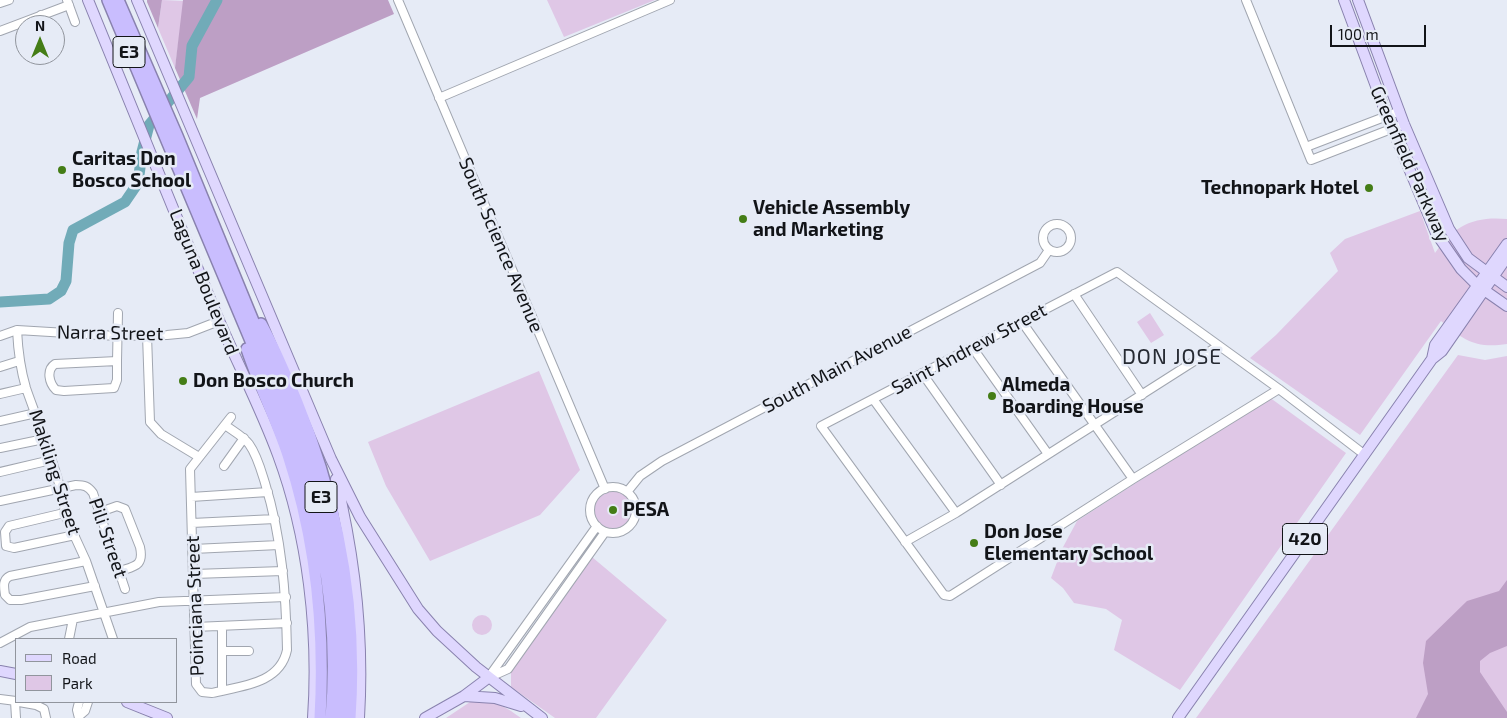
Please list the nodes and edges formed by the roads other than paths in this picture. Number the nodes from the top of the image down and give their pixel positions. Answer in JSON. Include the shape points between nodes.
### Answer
{"nodes":[{"id":1,"x":9,"y":0,"type":"edge"},
{"id":2,"x":88,"y":0,"type":"edge"},
{"id":3,"x":108,"y":0,"type":"edge"},
{"id":4,"x":118,"y":0,"type":"edge"},
{"id":5,"x":137,"y":0,"type":"edge"},
{"id":6,"x":398,"y":0,"type":"edge"},
{"id":7,"x":670,"y":0,"type":"edge"},
{"id":8,"x":1246,"y":0,"type":"edge"},
{"id":9,"x":1344,"y":0,"type":"edge"},
{"id":10,"x":1358,"y":0,"type":"edge"},
{"id":11,"x":68,"y":2,"type":"edge"},
{"id":12,"x":0,"y":4,"type":"edge"},
{"id":13,"x":41,"y":15,"type":"edge"},
{"id":14,"x":76,"y":22,"type":"dead end"},
{"id":15,"x":15,"y":25,"type":"edge"},
{"id":16,"x":0,"y":31,"type":"edge"},
{"id":17,"x":440,"y":98,"type":"junction"},
{"id":18,"x":1400,"y":111,"type":"junction"},
{"id":19,"x":1387,"y":116,"type":"junction"},
{"id":20,"x":1404,"y":124,"type":"junction"},
{"id":21,"x":1392,"y":129,"type":"junction"},
{"id":22,"x":1306,"y":147,"type":"junction"},
{"id":23,"x":1507,"y":244,"type":"edge"},
{"id":24,"x":1049,"y":250,"type":"dead end"},
{"id":25,"x":1507,"y":257,"type":"edge"},
{"id":26,"x":1490,"y":275,"type":"junction"},
{"id":27,"x":1507,"y":286,"type":"edge"},
{"id":28,"x":1481,"y":288,"type":"junction"},
{"id":29,"x":235,"y":290,"type":"junction"},
{"id":30,"x":1074,"y":294,"type":"junction"},
{"id":31,"x":1507,"y":306,"type":"edge"},
{"id":32,"x":118,"y":313,"type":"dead end"},
{"id":33,"x":220,"y":321,"type":"junction"},
{"id":34,"x":1022,"y":322,"type":"junction"},
{"id":35,"x":17,"y":330,"type":"junction"},
{"id":36,"x":147,"y":335,"type":"junction"},
{"id":37,"x":0,"y":336,"type":"edge"},
{"id":38,"x":117,"y":336,"type":"junction"},
{"id":39,"x":1218,"y":346,"type":"junction"},
{"id":40,"x":972,"y":347,"type":"junction"},
{"id":41,"x":19,"y":361,"type":"junction"},
{"id":42,"x":117,"y":361,"type":"junction"},
{"id":43,"x":0,"y":367,"type":"edge"},
{"id":44,"x":922,"y":373,"type":"junction"},
{"id":45,"x":26,"y":388,"type":"junction"},
{"id":46,"x":1279,"y":389,"type":"junction"},
{"id":47,"x":0,"y":394,"type":"edge"},
{"id":48,"x":1142,"y":395,"type":"junction"},
{"id":49,"x":872,"y":399,"type":"junction"},
{"id":50,"x":36,"y":413,"type":"junction"},
{"id":51,"x":231,"y":417,"type":"dead end"},
{"id":52,"x":0,"y":421,"type":"edge"},
{"id":53,"x":225,"y":425,"type":"junction"},
{"id":54,"x":1095,"y":425,"type":"junction"},
{"id":55,"x":244,"y":438,"type":"junction"},
{"id":56,"x":44,"y":439,"type":"junction"},
{"id":57,"x":0,"y":448,"type":"edge"},
{"id":58,"x":1048,"y":454,"type":"junction"},
{"id":59,"x":1365,"y":455,"type":"junction"},
{"id":60,"x":199,"y":457,"type":"junction"},
{"id":61,"x":331,"y":459,"type":"junction"},
{"id":62,"x":51,"y":460,"type":"junction"},
{"id":63,"x":224,"y":466,"type":"dead end"},
{"id":64,"x":0,"y":472,"type":"edge"},
{"id":65,"x":1133,"y":479,"type":"junction"},
{"id":66,"x":1001,"y":485,"type":"junction"},
{"id":67,"x":60,"y":488,"type":"junction"},
{"id":68,"x":605,"y":489,"type":"junction"},
{"id":69,"x":268,"y":492,"type":"junction"},
{"id":70,"x":627,"y":492,"type":"junction"},
{"id":71,"x":191,"y":497,"type":"junction"},
{"id":72,"x":0,"y":501,"type":"edge"},
{"id":73,"x":100,"y":512,"type":"junction"},
{"id":74,"x":64,"y":513,"type":"junction"},
{"id":75,"x":956,"y":513,"type":"junction"},
{"id":76,"x":275,"y":518,"type":"junction"},
{"id":77,"x":192,"y":523,"type":"junction"},
{"id":78,"x":597,"y":526,"type":"junction"},
{"id":79,"x":606,"y":532,"type":"junction"},
{"id":80,"x":75,"y":535,"type":"junction"},
{"id":81,"x":905,"y":542,"type":"junction"},
{"id":82,"x":279,"y":545,"type":"junction"},
{"id":83,"x":193,"y":549,"type":"junction"},
{"id":84,"x":86,"y":561,"type":"junction"},
{"id":85,"x":120,"y":571,"type":"junction"},
{"id":86,"x":283,"y":571,"type":"junction"},
{"id":87,"x":194,"y":574,"type":"junction"},
{"id":88,"x":95,"y":586,"type":"junction"},
{"id":89,"x":125,"y":589,"type":"dead end"},
{"id":90,"x":286,"y":598,"type":"junction"},
{"id":91,"x":194,"y":600,"type":"junction"},
{"id":92,"x":104,"y":614,"type":"junction"},
{"id":93,"x":73,"y":619,"type":"junction"},
{"id":94,"x":286,"y":623,"type":"junction"},
{"id":95,"x":222,"y":626,"type":"junction"},
{"id":96,"x":195,"y":627,"type":"junction"},
{"id":97,"x":69,"y":638,"type":"edge"},
{"id":98,"x":113,"y":638,"type":"edge"},
{"id":99,"x":0,"y":643,"type":"edge"},
{"id":100,"x":222,"y":651,"type":"junction"},
{"id":101,"x":249,"y":651,"type":"dead end"},
{"id":102,"x":0,"y":671,"type":"edge"},
{"id":103,"x":15,"y":674,"type":"edge"},
{"id":104,"x":488,"y":678,"type":"junction"},
{"id":105,"x":222,"y":691,"type":"junction"},
{"id":106,"x":464,"y":696,"type":"junction"},
{"id":107,"x":315,"y":697,"type":"junction"},
{"id":108,"x":0,"y":699,"type":"edge"},
{"id":109,"x":15,"y":701,"type":"edge"},
{"id":110,"x":17,"y":703,"type":"edge"},
{"id":111,"x":26,"y":703,"type":"edge"},
{"id":112,"x":79,"y":703,"type":"edge"},
{"id":113,"x":88,"y":703,"type":"edge"},
{"id":114,"x":130,"y":703,"type":"edge"},
{"id":115,"x":531,"y":710,"type":"junction"},
{"id":116,"x":79,"y":717,"type":"edge"},
{"id":117,"x":16,"y":718,"type":"edge"},
{"id":118,"x":46,"y":718,"type":"edge"},
{"id":119,"x":167,"y":718,"type":"edge"},
{"id":120,"x":309,"y":718,"type":"edge"},
{"id":121,"x":313,"y":718,"type":"edge"},
{"id":122,"x":320,"y":718,"type":"edge"},
{"id":123,"x":331,"y":718,"type":"edge"},
{"id":124,"x":341,"y":718,"type":"edge"},
{"id":125,"x":350,"y":718,"type":"edge"},
{"id":126,"x":359,"y":718,"type":"edge"},
{"id":127,"x":425,"y":718,"type":"edge"},
{"id":128,"x":542,"y":718,"type":"edge"},
{"id":129,"x":1178,"y":718,"type":"edge"}],
"edges":[{"from":1,"to":12,"type":"street"},
{"from":2,"to":33,"type":"main road","name":"Laguna Boulevard"},
{"from":3,"to":29,"type":"highway","number":"E3","via":[[169,146]]},
{"from":4,"to":29,"type":"highway","number":"E3","via":[[177,136]]},
{"from":5,"to":61,"type":"main road"},
{"from":6,"to":17,"type":"street","name":"South Science Avenue"},
{"from":7,"to":17,"type":"street"},
{"from":8,"to":22,"type":"street"},
{"from":9,"to":19,"type":"main road","name":"Greenfield Parkway"},
{"from":10,"to":18,"type":"main road","name":"Greenfield Parkway"},
{"from":11,"to":13,"type":"street"},
{"from":11,"to":14,"type":"street"},
{"from":15,"to":16,"type":"street"},
{"from":17,"to":68,"type":"street","name":"South Science Avenue"},
{"from":18,"to":19,"type":"street"},
{"from":18,"to":20,"type":"main road","name":"Greenfield Parkway"},
{"from":19,"to":21,"type":"main road","name":"Greenfield Parkway"},
{"from":19,"to":22,"type":"street"},
{"from":20,"to":21,"type":"street"},
{"from":20,"to":26,"type":"main road","name":"Greenfield Parkway","via":[[1449,229],[1468,258]]},
{"from":21,"to":22,"type":"street","via":[[1311,160]]},
{"from":21,"to":28,"type":"main road","name":"Greenfield Parkway","via":[[1436,233],[1461,269]]},
{"from":23,"to":26,"type":"main road","number":"420"},
{"from":24,"to":70,"type":"street","name":"South Main Avenue","via":[[1040,263],[658,463],[640,476]]},
{"from":25,"to":26,"type":"main road","number":"420"},
{"from":26,"to":27,"type":"main road","name":"Greenfield Parkway"},
{"from":26,"to":28,"type":"main road","number":"420"},
{"from":28,"to":31,"type":"main road","name":"Greenfield Parkway"},
{"from":28,"to":59,"type":"main road","number":"420","via":[[1442,350],[1432,359]]},
{"from":29,"to":122,"type":"highway","via":[[252,365],[288,454],[302,504],[319,610],[322,656]]},
{"from":29,"to":123,"type":"highway","number":"E3","via":[[290,436],[318,527],[332,634]]},
{"from":29,"to":124,"type":"highway","number":"E3","via":[[308,455],[328,526],[342,626]]},
{"from":29,"to":125,"type":"highway","via":[[276,350],[322,470],[341,546],[348,592],[352,654]]},
{"from":30,"to":34,"type":"street","name":"Saint Andrew Street"},
{"from":30,"to":39,"type":"street","name":"Saint Andrew Street","via":[[1117,272]]},
{"from":30,"to":48,"type":"street"},
{"from":32,"to":38,"type":"street"},
{"from":33,"to":36,"type":"street","name":"Narra Street","via":[[188,332]]},
{"from":33,"to":107,"type":"main road","name":"Laguna Boulevard","via":[[278,454],[293,504],[311,603]]},
{"from":34,"to":40,"type":"street","name":"Saint Andrew Street"},
{"from":34,"to":54,"type":"street"},
{"from":35,"to":37,"type":"street","name":"Narra Street"},
{"from":35,"to":38,"type":"street","name":"Narra Street"},
{"from":35,"to":41,"type":"street","name":"Makiling Street"},
{"from":36,"to":38,"type":"street","name":"Narra Street"},
{"from":36,"to":60,"type":"street","via":[[150,422],[161,434]]},
{"from":38,"to":42,"type":"street"},
{"from":39,"to":46,"type":"street"},
{"from":39,"to":48,"type":"street"},
{"from":40,"to":44,"type":"street","name":"Saint Andrew Street"},
{"from":40,"to":58,"type":"street"},
{"from":41,"to":43,"type":"street"},
{"from":41,"to":45,"type":"street","name":"Makiling Street"},
{"from":42,"to":42,"type":"street","via":[[117,384],[114,388],[64,391],[56,390],[51,384],[49,371],[55,364]]},
{"from":44,"to":49,"type":"street","name":"Saint Andrew Street"},
{"from":44,"to":66,"type":"street"},
{"from":45,"to":47,"type":"street"},
{"from":45,"to":50,"type":"street","name":"Makiling Street"},
{"from":46,"to":59,"type":"street"},
{"from":46,"to":65,"type":"street"},
{"from":48,"to":54,"type":"street"},
{"from":49,"to":75,"type":"street"},
{"from":49,"to":81,"type":"street","name":"Saint Andrew Street","via":[[821,426]]},
{"from":50,"to":52,"type":"street"},
{"from":50,"to":56,"type":"street","name":"Makiling Street"},
{"from":51,"to":53,"type":"street","name":"Poinciana Street"},
{"from":53,"to":55,"type":"street","name":"Poinciana Street"},
{"from":53,"to":60,"type":"street","name":"Poinciana Street"},
{"from":54,"to":58,"type":"street"},
{"from":54,"to":65,"type":"street"},
{"from":55,"to":63,"type":"street"},
{"from":55,"to":69,"type":"street","name":"Poinciana Street","via":[[256,457]]},
{"from":56,"to":57,"type":"street"},
{"from":56,"to":62,"type":"street","name":"Makiling Street"},
{"from":58,"to":66,"type":"street"},
{"from":59,"to":129,"type":"main road","number":"420"},
{"from":60,"to":71,"type":"street","name":"Poinciana Street","via":[[190,469]]},
{"from":61,"to":104,"type":"main road","via":[[360,517],[418,609]]},
{"from":61,"to":126,"type":"main road","via":[[356,587],[361,662]]},
{"from":62,"to":64,"type":"street"},
{"from":62,"to":67,"type":"street","name":"Makiling Street"},
{"from":65,"to":81,"type":"street","via":[[950,596],[944,595]]},
{"from":66,"to":75,"type":"street"},
{"from":67,"to":72,"type":"street"},
{"from":67,"to":73,"type":"street","name":"Pili Street","via":[[89,487]]},
{"from":67,"to":74,"type":"street","name":"Makiling Street"},
{"from":68,"to":70,"type":"street"},
{"from":68,"to":78,"type":"street","via":[[591,505],[592,519]]},
{"from":69,"to":71,"type":"street"},
{"from":69,"to":76,"type":"street","name":"Poinciana Street"},
{"from":70,"to":79,"type":"street","via":[[636,506],[633,521],[621,532]]},
{"from":71,"to":77,"type":"street","name":"Poinciana Street"},
{"from":73,"to":85,"type":"street","name":"Pili Street"},
{"from":73,"to":85,"type":"street","via":[[117,506],[125,508],[140,547],[140,562]]},
{"from":74,"to":80,"type":"street","name":"Makiling Street"},
{"from":74,"to":80,"type":"street","via":[[9,526],[5,532],[6,546],[14,548]]},
{"from":75,"to":81,"type":"street"},
{"from":76,"to":77,"type":"street"},
{"from":76,"to":82,"type":"street","name":"Poinciana Street"},
{"from":77,"to":83,"type":"street","name":"Poinciana Street"},
{"from":78,"to":79,"type":"street"},
{"from":78,"to":104,"type":"street"},
{"from":79,"to":104,"type":"street","via":[[508,669]]},
{"from":80,"to":84,"type":"street","name":"Makiling Street"},
{"from":82,"to":83,"type":"street"},
{"from":82,"to":86,"type":"street","name":"Poinciana Street"},
{"from":83,"to":87,"type":"street","name":"Poinciana Street"},
{"from":84,"to":88,"type":"street","name":"Makiling Street"},
{"from":84,"to":88,"type":"street","via":[[10,576],[4,582],[4,595],[10,600],[21,600]]},
{"from":85,"to":89,"type":"street","name":"Pili Street"},
{"from":86,"to":87,"type":"street"},
{"from":86,"to":90,"type":"street","name":"Poinciana Street"},
{"from":87,"to":91,"type":"street","name":"Poinciana Street"},
{"from":88,"to":92,"type":"street","name":"Makiling Street"},
{"from":90,"to":91,"type":"street"},
{"from":90,"to":94,"type":"street","name":"Poinciana Street"},
{"from":91,"to":92,"type":"street","via":[[159,602]]},
{"from":91,"to":96,"type":"street","name":"Poinciana Street"},
{"from":92,"to":93,"type":"street"},
{"from":92,"to":98,"type":"street","name":"Makiling Street"},
{"from":93,"to":97,"type":"street"},
{"from":93,"to":99,"type":"street","via":[[30,627]]},
{"from":94,"to":95,"type":"street"},
{"from":94,"to":105,"type":"street","name":"Poinciana Street","via":[[285,660],[273,675]]},
{"from":95,"to":96,"type":"street"},
{"from":95,"to":100,"type":"street"},
{"from":96,"to":105,"type":"street","name":"Poinciana Street","via":[[196,684],[202,692]]},
{"from":100,"to":101,"type":"street"},
{"from":100,"to":105,"type":"street"},
{"from":102,"to":103,"type":"main road"},
{"from":104,"to":106,"type":"main road"},
{"from":104,"to":115,"type":"main road"},
{"from":106,"to":115,"type":"main road","via":[[495,698]]},
{"from":106,"to":127,"type":"main road"},
{"from":107,"to":120,"type":"main road"},
{"from":107,"to":121,"type":"main road","name":"Laguna Boulevard"},
{"from":108,"to":109,"type":"street"},
{"from":110,"to":117,"type":"street"},
{"from":111,"to":118,"type":"street","via":[[44,710]]},
{"from":112,"to":116,"type":"street"},
{"from":113,"to":116,"type":"street"},
{"from":114,"to":119,"type":"main road"},
{"from":115,"to":128,"type":"main road"}]}
